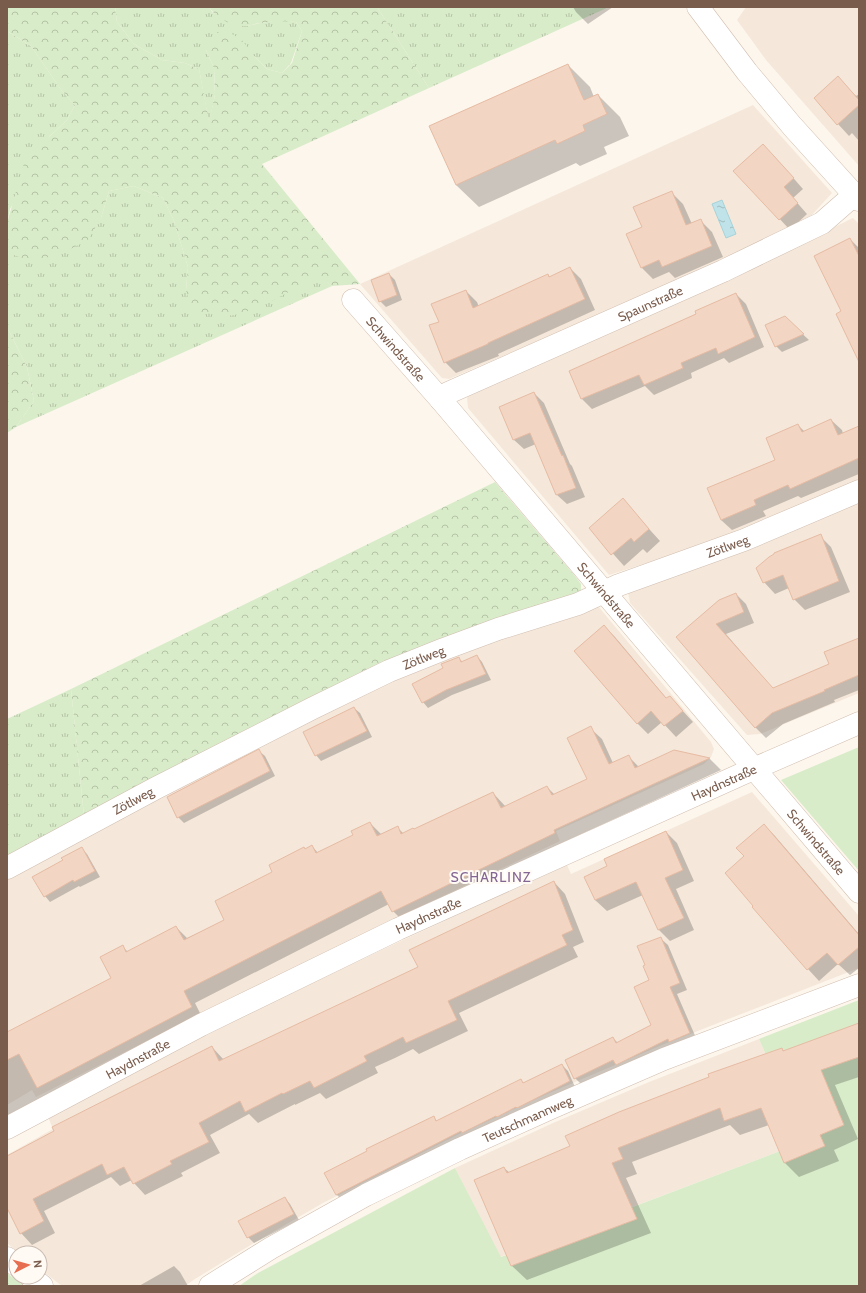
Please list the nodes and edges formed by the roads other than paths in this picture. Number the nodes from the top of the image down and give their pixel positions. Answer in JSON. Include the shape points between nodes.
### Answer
{"nodes":[{"id":1,"x":708,"y":11,"type":"edge"},
{"id":2,"x":856,"y":197,"type":"edge"},
{"id":3,"x":353,"y":300,"type":"dead end"},
{"id":4,"x":440,"y":400,"type":"junction"},
{"id":5,"x":859,"y":491,"type":"edge"},
{"id":6,"x":603,"y":592,"type":"junction"},
{"id":7,"x":859,"y":723,"type":"edge"},
{"id":8,"x":753,"y":768,"type":"junction"},
{"id":9,"x":7,"y":868,"type":"edge"},
{"id":10,"x":859,"y":892,"type":"edge"},
{"id":11,"x":859,"y":985,"type":"edge"},
{"id":12,"x":7,"y":1128,"type":"edge"},
{"id":13,"x":210,"y":1286,"type":"edge"}],
"edges":[{"from":1,"to":2,"type":"street","name":"Spaunstraße","via":[[747,72]]},
{"from":2,"to":4,"type":"street","name":"Spaunstraße","via":[[822,223],[723,271],[448,393]]},
{"from":3,"to":4,"type":"street","name":"Schwindstraße"},
{"from":4,"to":6,"type":"street","name":"Schwindstraße"},
{"from":5,"to":6,"type":"street","name":"Zötlweg","via":[[744,540]]},
{"from":6,"to":8,"type":"street","name":"Schwindstraße"},
{"from":6,"to":9,"type":"street","name":"Zötlweg","via":[[578,604],[498,629],[389,671],[156,788]]},
{"from":7,"to":8,"type":"street","name":"Haydnstraße"},
{"from":8,"to":10,"type":"street","name":"Schwindstraße"},
{"from":8,"to":12,"type":"street","name":"Haydnstraße","via":[[398,929],[201,1025]]},
{"from":11,"to":13,"type":"street","name":"Teutschmannweg","via":[[664,1059],[460,1149],[366,1195],[271,1248]]}]}
